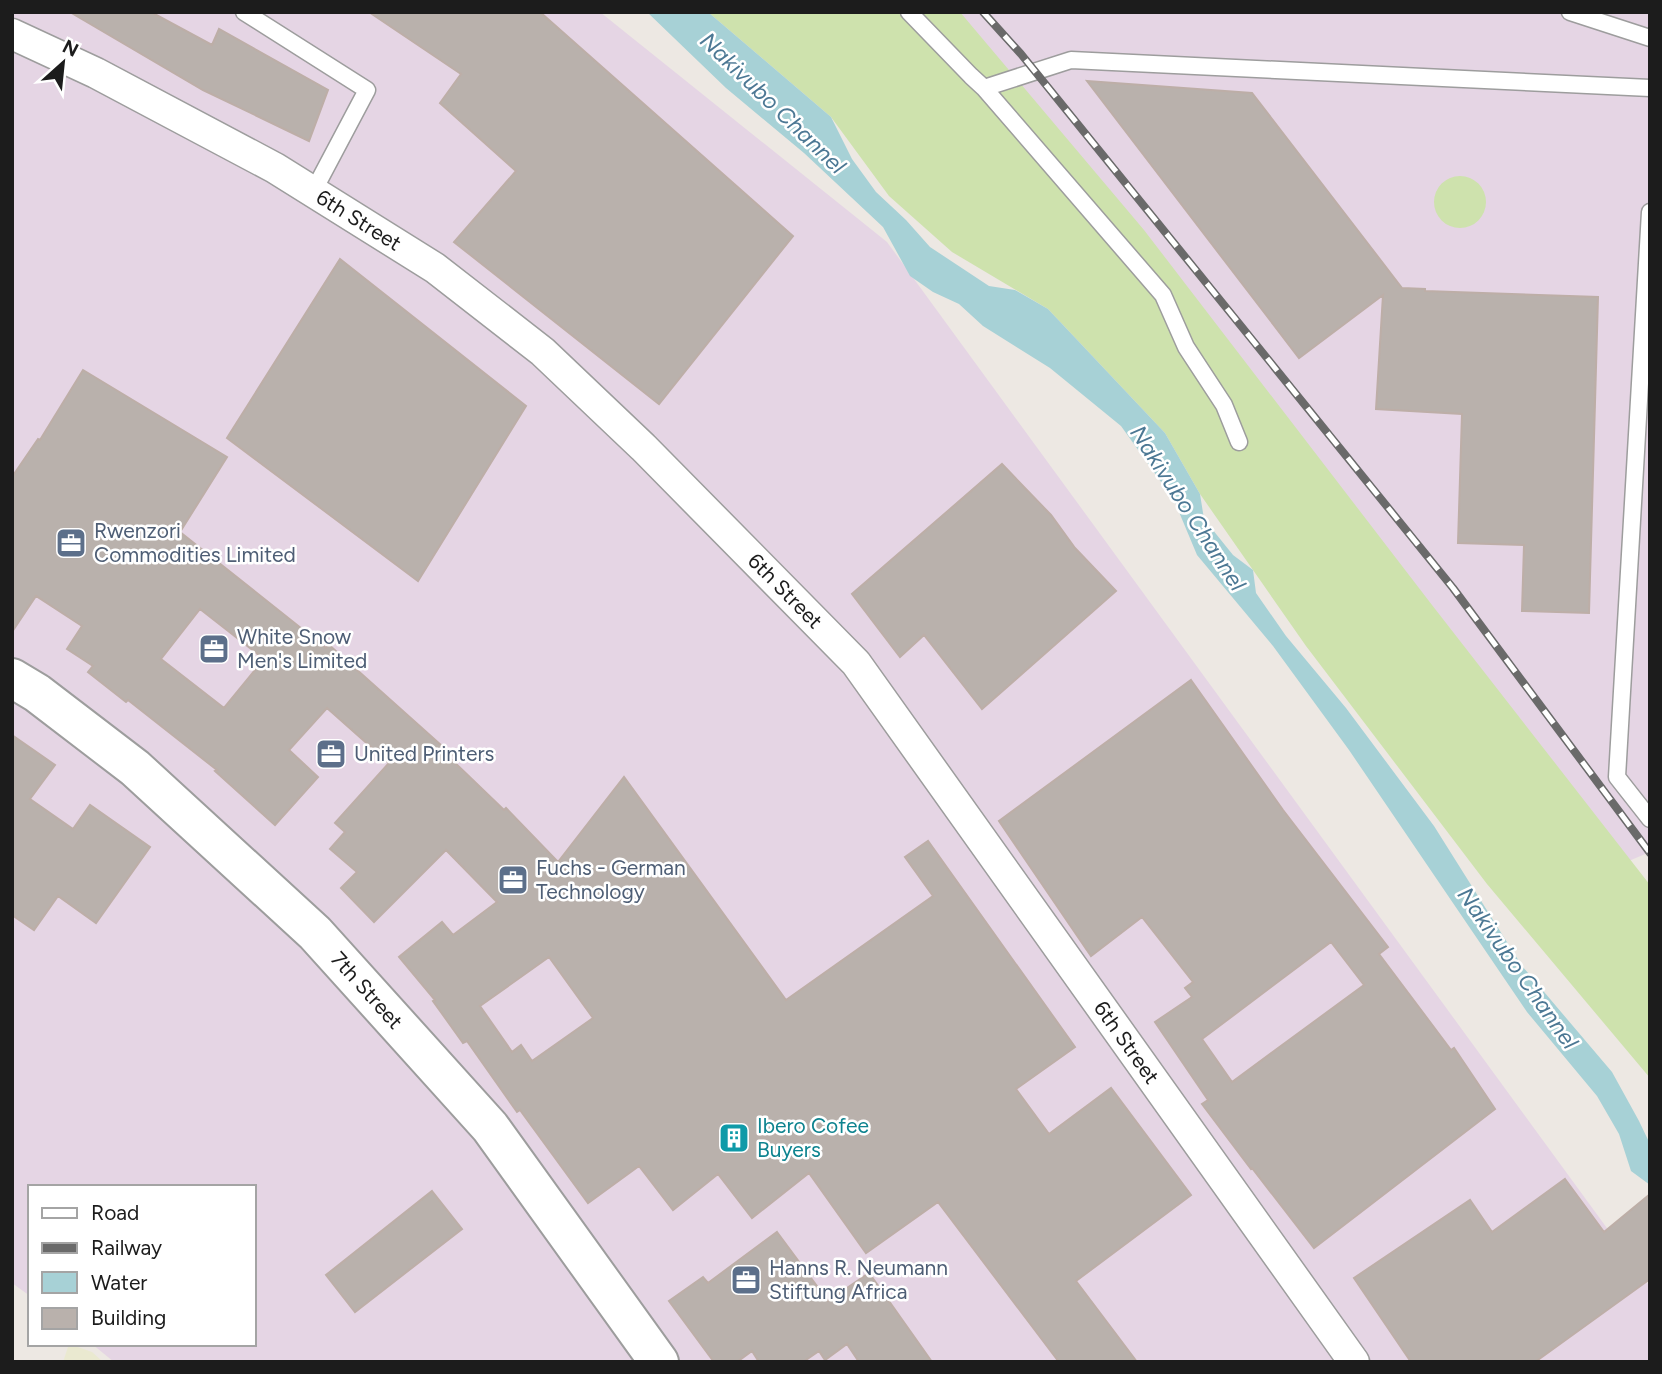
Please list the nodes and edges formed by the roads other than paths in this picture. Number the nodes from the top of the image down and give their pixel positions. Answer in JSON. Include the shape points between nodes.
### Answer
{"nodes":[{"id":1,"x":244,"y":12,"type":"edge"},
{"id":2,"x":909,"y":12,"type":"edge"},
{"id":3,"x":1570,"y":12,"type":"edge"},
{"id":4,"x":12,"y":34,"type":"edge"},
{"id":5,"x":1650,"y":38,"type":"edge"},
{"id":6,"x":984,"y":88,"type":"junction"},
{"id":7,"x":1650,"y":88,"type":"edge"},
{"id":8,"x":313,"y":192,"type":"junction"},
{"id":9,"x":1650,"y":212,"type":"edge"},
{"id":10,"x":1239,"y":442,"type":"dead end"},
{"id":11,"x":12,"y":678,"type":"edge"},
{"id":12,"x":1650,"y":819,"type":"edge"},
{"id":13,"x":659,"y":1362,"type":"edge"},
{"id":14,"x":1354,"y":1362,"type":"edge"}],
"edges":[{"from":1,"to":8,"type":"lane","via":[[367,90]]},
{"from":2,"to":6,"type":"lane"},
{"from":3,"to":5,"type":"lane"},
{"from":4,"to":8,"type":"street","name":"6th Street","via":[[96,73]]},
{"from":6,"to":7,"type":"lane","via":[[1071,60]]},
{"from":6,"to":10,"type":"lane","via":[[1163,295],[1186,347],[1224,405]]},
{"from":8,"to":14,"type":"street","name":"6th Street","via":[[435,268],[543,352],[856,663]]},
{"from":9,"to":12,"type":"lane","via":[[1617,777]]},
{"from":11,"to":13,"type":"street","name":"7th Street","via":[[135,768],[315,933],[490,1127]]}]}
